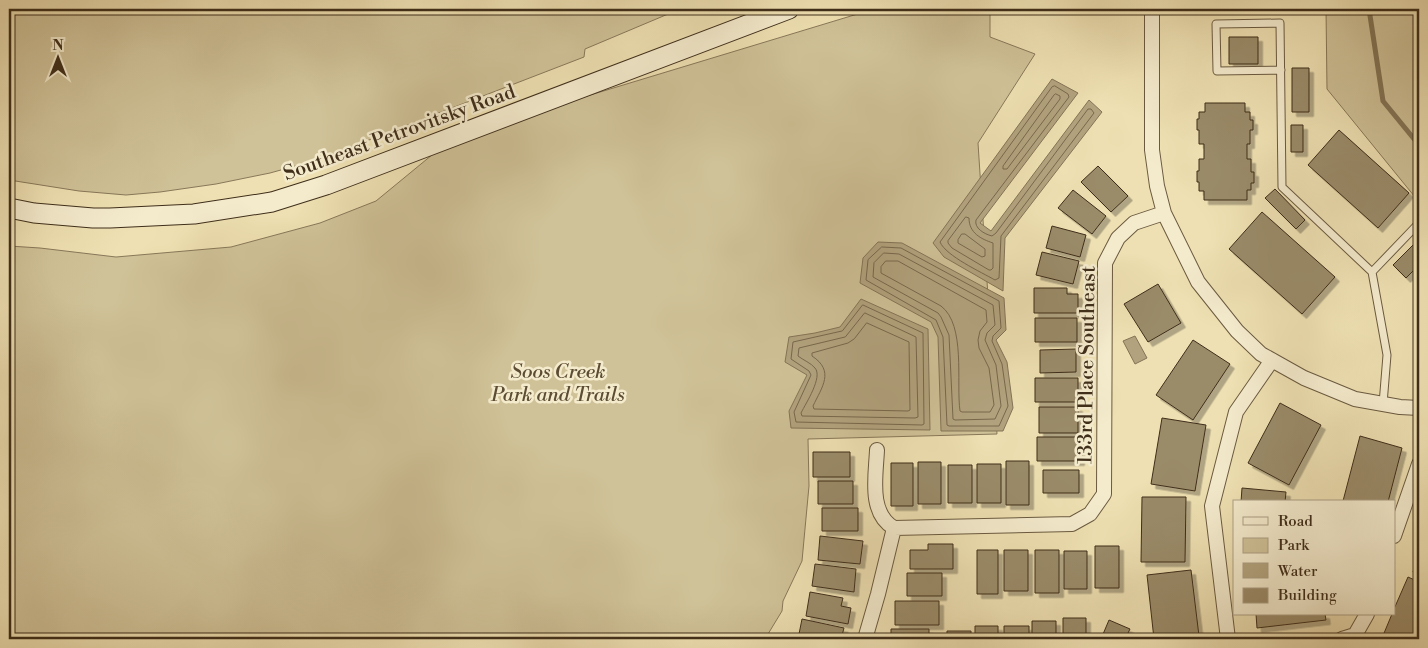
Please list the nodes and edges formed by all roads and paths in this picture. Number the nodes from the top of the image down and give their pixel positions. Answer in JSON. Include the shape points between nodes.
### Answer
{"nodes":[{"id":1,"x":789,"y":9,"type":"edge"},
{"id":2,"x":1152,"y":9,"type":"edge"},
{"id":3,"x":1280,"y":70,"type":"junction"},
{"id":4,"x":9,"y":208,"type":"edge"},
{"id":5,"x":1164,"y":213,"type":"junction"},
{"id":6,"x":1418,"y":223,"type":"edge"},
{"id":7,"x":1372,"y":272,"type":"junction"},
{"id":8,"x":1272,"y":360,"type":"junction"},
{"id":9,"x":1383,"y":404,"type":"junction"},
{"id":10,"x":1419,"y":408,"type":"edge"},
{"id":11,"x":877,"y":450,"type":"dead end"},
{"id":12,"x":1419,"y":464,"type":"edge"},
{"id":13,"x":894,"y":528,"type":"junction"},
{"id":14,"x":1396,"y":530,"type":"edge"},
{"id":15,"x":1366,"y":616,"type":"edge"},
{"id":16,"x":865,"y":639,"type":"edge"},
{"id":17,"x":1228,"y":639,"type":"edge"},
{"id":18,"x":1342,"y":639,"type":"edge"}],
"edges":[{"from":1,"to":4,"type":"main road","name":"Southeast Petrovitsky Road","via":[[326,185],[272,202],[194,214],[110,218],[34,213]]},
{"from":2,"to":5,"type":"street","via":[[1152,150]]},
{"from":3,"to":3,"type":"lane","via":[[1280,23],[1216,24],[1217,71]]},
{"from":3,"to":7,"type":"lane","via":[[1282,187]]},
{"from":5,"to":8,"type":"street","via":[[1198,282],[1237,331]]},
{"from":5,"to":13,"type":"street","name":"133rd Place Southeast","via":[[1134,223],[1118,238],[1105,263],[1104,494],[1090,514],[1072,524]]},
{"from":6,"to":7,"type":"lane"},
{"from":7,"to":9,"type":"lane","via":[[1387,355]]},
{"from":8,"to":9,"type":"street","via":[[1304,378],[1355,399]]},
{"from":8,"to":17,"type":"street","via":[[1236,412],[1212,506]]},
{"from":9,"to":10,"type":"street"},
{"from":11,"to":13,"type":"street","via":[[877,502],[880,515]]},
{"from":12,"to":14,"type":"street"},
{"from":13,"to":16,"type":"street"},
{"from":15,"to":18,"type":"street","via":[[1355,635]]}]}
